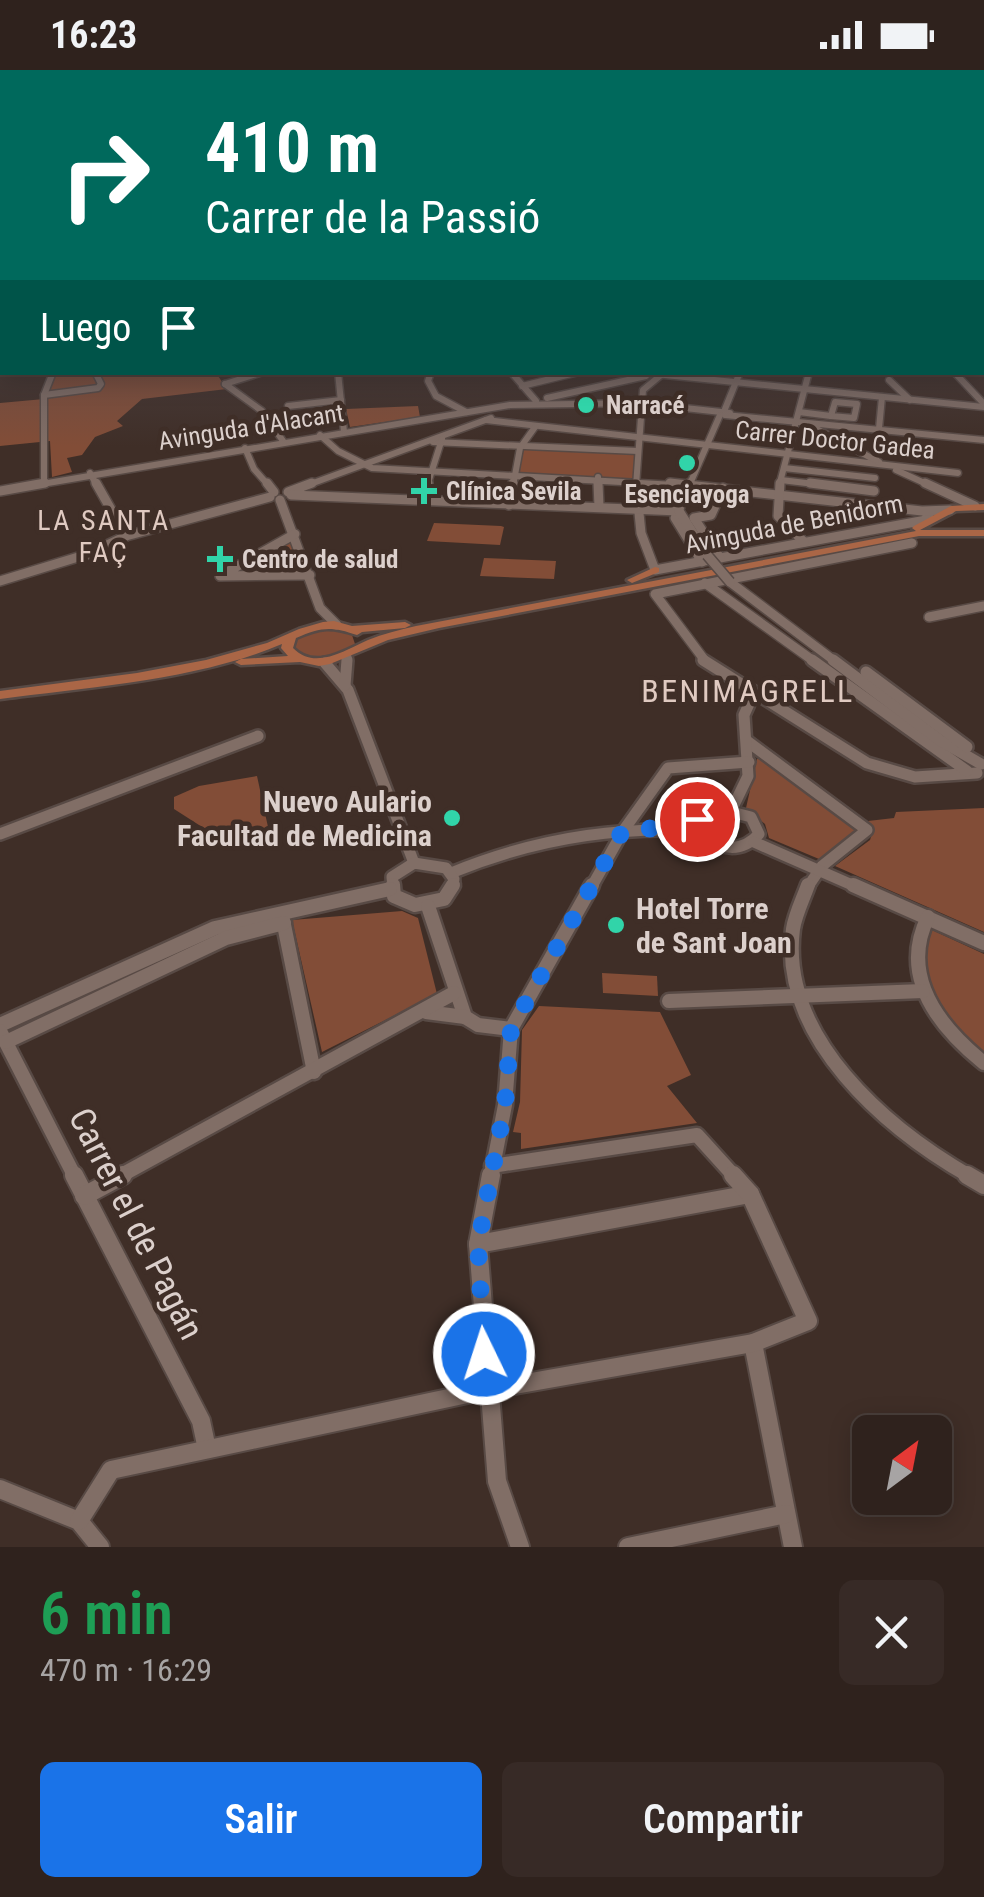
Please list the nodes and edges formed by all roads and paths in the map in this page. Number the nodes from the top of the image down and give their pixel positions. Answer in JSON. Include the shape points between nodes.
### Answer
{"nodes":[{"id":1,"x":52,"y":375,"type":"edge"},
{"id":2,"x":96,"y":375,"type":"edge"},
{"id":3,"x":254,"y":375,"type":"edge"},
{"id":4,"x":338,"y":375,"type":"edge"},
{"id":5,"x":431,"y":375,"type":"edge"},
{"id":6,"x":513,"y":375,"type":"edge"},
{"id":7,"x":567,"y":375,"type":"edge"},
{"id":8,"x":652,"y":375,"type":"edge"},
{"id":9,"x":656,"y":375,"type":"edge"},
{"id":10,"x":667,"y":375,"type":"edge"},
{"id":11,"x":739,"y":375,"type":"edge"},
{"id":12,"x":808,"y":375,"type":"edge"},
{"id":13,"x":957,"y":375,"type":"edge"},
{"id":14,"x":889,"y":380,"type":"dead end"},
{"id":15,"x":736,"y":382,"type":"junction"},
{"id":16,"x":522,"y":386,"type":"junction"},
{"id":17,"x":805,"y":390,"type":"junction"},
{"id":18,"x":44,"y":396,"type":"junction"},
{"id":19,"x":882,"y":397,"type":"junction"},
{"id":20,"x":847,"y":398,"type":"junction"},
{"id":21,"x":340,"y":400,"type":"junction"},
{"id":22,"x":910,"y":400,"type":"junction"},
{"id":23,"x":527,"y":401,"type":"junction"},
{"id":24,"x":640,"y":403,"type":"junction"},
{"id":25,"x":568,"y":404,"type":"junction"},
{"id":26,"x":984,"y":405,"type":"edge"},
{"id":27,"x":288,"y":406,"type":"dead end"},
{"id":28,"x":468,"y":412,"type":"junction"},
{"id":29,"x":722,"y":412,"type":"junction"},
{"id":30,"x":798,"y":416,"type":"junction"},
{"id":31,"x":832,"y":416,"type":"junction"},
{"id":32,"x":487,"y":419,"type":"junction"},
{"id":33,"x":535,"y":427,"type":"junction"},
{"id":34,"x":880,"y":429,"type":"junction"},
{"id":35,"x":344,"y":432,"type":"junction"},
{"id":36,"x":572,"y":432,"type":"junction"},
{"id":37,"x":320,"y":436,"type":"junction"},
{"id":38,"x":442,"y":439,"type":"junction"},
{"id":39,"x":640,"y":439,"type":"junction"},
{"id":40,"x":984,"y":440,"type":"edge"},
{"id":41,"x":283,"y":441,"type":"junction"},
{"id":42,"x":708,"y":446,"type":"junction"},
{"id":43,"x":245,"y":448,"type":"junction"},
{"id":44,"x":520,"y":448,"type":"junction"},
{"id":45,"x":638,"y":452,"type":"junction"},
{"id":46,"x":788,"y":455,"type":"junction"},
{"id":47,"x":879,"y":463,"type":"junction"},
{"id":48,"x":361,"y":464,"type":"junction"},
{"id":49,"x":784,"y":468,"type":"junction"},
{"id":50,"x":432,"y":470,"type":"junction"},
{"id":51,"x":90,"y":473,"type":"junction"},
{"id":52,"x":958,"y":473,"type":"dead end"},
{"id":53,"x":516,"y":474,"type":"junction"},
{"id":54,"x":598,"y":478,"type":"junction"},
{"id":55,"x":876,"y":478,"type":"junction"},
{"id":56,"x":634,"y":479,"type":"junction"},
{"id":57,"x":44,"y":480,"type":"junction"},
{"id":58,"x":780,"y":480,"type":"junction"},
{"id":59,"x":691,"y":485,"type":"junction"},
{"id":60,"x":722,"y":488,"type":"junction"},
{"id":61,"x":0,"y":491,"type":"edge"},
{"id":62,"x":874,"y":491,"type":"junction"},
{"id":63,"x":281,"y":495,"type":"junction"},
{"id":64,"x":777,"y":495,"type":"junction"},
{"id":65,"x":947,"y":497,"type":"junction"},
{"id":66,"x":422,"y":501,"type":"junction"},
{"id":67,"x":509,"y":504,"type":"junction"},
{"id":68,"x":874,"y":506,"type":"junction"},
{"id":69,"x":980,"y":507,"type":"edge"},
{"id":70,"x":600,"y":508,"type":"junction"},
{"id":71,"x":638,"y":510,"type":"junction"},
{"id":72,"x":679,"y":510,"type":"junction"},
{"id":73,"x":922,"y":511,"type":"junction"},
{"id":74,"x":950,"y":511,"type":"junction"},
{"id":75,"x":978,"y":532,"type":"edge"},
{"id":76,"x":295,"y":534,"type":"junction"},
{"id":77,"x":126,"y":536,"type":"junction"},
{"id":78,"x":804,"y":542,"type":"junction"},
{"id":79,"x":912,"y":543,"type":"dead end"},
{"id":80,"x":720,"y":558,"type":"junction"},
{"id":81,"x":703,"y":560,"type":"junction"},
{"id":82,"x":656,"y":570,"type":"junction"},
{"id":83,"x":310,"y":575,"type":"junction"},
{"id":84,"x":0,"y":580,"type":"edge"},
{"id":85,"x":705,"y":583,"type":"junction"},
{"id":86,"x":624,"y":589,"type":"joint"},
{"id":87,"x":578,"y":593,"type":"junction"},
{"id":88,"x":980,"y":607,"type":"edge"},
{"id":89,"x":320,"y":608,"type":"junction"},
{"id":90,"x":929,"y":617,"type":"dead end"},
{"id":91,"x":984,"y":624,"type":"edge"},
{"id":92,"x":338,"y":625,"type":"junction"},
{"id":93,"x":314,"y":626,"type":"junction"},
{"id":94,"x":351,"y":629,"type":"junction"},
{"id":95,"x":290,"y":638,"type":"junction"},
{"id":96,"x":360,"y":646,"type":"junction"},
{"id":97,"x":347,"y":657,"type":"junction"},
{"id":98,"x":300,"y":659,"type":"junction"},
{"id":99,"x":325,"y":662,"type":"junction"},
{"id":100,"x":866,"y":672,"type":"dead end"},
{"id":101,"x":345,"y":685,"type":"junction"},
{"id":102,"x":888,"y":689,"type":"junction"},
{"id":103,"x":876,"y":693,"type":"junction"},
{"id":104,"x":753,"y":695,"type":"junction"},
{"id":105,"x":0,"y":698,"type":"edge"},
{"id":106,"x":258,"y":736,"type":"dead end"},
{"id":107,"x":746,"y":741,"type":"junction"},
{"id":108,"x":967,"y":748,"type":"dead end"},
{"id":109,"x":749,"y":762,"type":"junction"},
{"id":110,"x":980,"y":770,"type":"edge"},
{"id":111,"x":736,"y":808,"type":"junction"},
{"id":112,"x":697,"y":825,"type":"junction"},
{"id":113,"x":623,"y":830,"type":"junction"},
{"id":114,"x":0,"y":834,"type":"edge"},
{"id":115,"x":759,"y":842,"type":"junction"},
{"id":116,"x":414,"y":863,"type":"junction"},
{"id":117,"x":819,"y":869,"type":"junction"},
{"id":118,"x":451,"y":872,"type":"junction"},
{"id":119,"x":390,"y":890,"type":"junction"},
{"id":120,"x":428,"y":906,"type":"junction"},
{"id":121,"x":282,"y":917,"type":"junction"},
{"id":122,"x":928,"y":917,"type":"junction"},
{"id":123,"x":984,"y":943,"type":"edge"},
{"id":124,"x":923,"y":991,"type":"junction"},
{"id":125,"x":454,"y":993,"type":"junction"},
{"id":126,"x":800,"y":997,"type":"junction"},
{"id":127,"x":669,"y":1001,"type":"dead end"},
{"id":128,"x":421,"y":1013,"type":"junction"},
{"id":129,"x":466,"y":1018,"type":"junction"},
{"id":130,"x":511,"y":1029,"type":"junction"},
{"id":131,"x":2,"y":1032,"type":"edge"},
{"id":132,"x":984,"y":1063,"type":"edge"},
{"id":133,"x":314,"y":1072,"type":"junction"},
{"id":134,"x":492,"y":1166,"type":"junction"},
{"id":135,"x":984,"y":1185,"type":"edge"},
{"id":136,"x":750,"y":1194,"type":"junction"},
{"id":137,"x":84,"y":1196,"type":"junction"},
{"id":138,"x":478,"y":1244,"type":"junction"},
{"id":139,"x":753,"y":1343,"type":"junction"},
{"id":140,"x":486,"y":1390,"type":"junction"},
{"id":141,"x":207,"y":1448,"type":"junction"},
{"id":142,"x":0,"y":1489,"type":"edge"},
{"id":143,"x":786,"y":1514,"type":"junction"},
{"id":144,"x":79,"y":1521,"type":"junction"},
{"id":145,"x":100,"y":1547,"type":"edge"},
{"id":146,"x":520,"y":1547,"type":"edge"},
{"id":147,"x":628,"y":1547,"type":"edge"},
{"id":148,"x":793,"y":1547,"type":"edge"}],
"edges":[{"from":1,"to":18,"type":"street"},
{"from":2,"to":18,"type":"street","via":[[98,388]]},
{"from":3,"to":41,"type":"street","via":[[225,384],[262,412]]},
{"from":4,"to":21,"type":"street"},
{"from":5,"to":28,"type":"street","via":[[433,393]]},
{"from":6,"to":16,"type":"street"},
{"from":7,"to":16,"type":"street"},
{"from":8,"to":23,"type":"street"},
{"from":9,"to":24,"type":"street"},
{"from":10,"to":15,"type":"street"},
{"from":11,"to":15,"type":"street"},
{"from":12,"to":17,"type":"street"},
{"from":13,"to":26,"type":"street"},
{"from":14,"to":22,"type":"street"},
{"from":15,"to":17,"type":"street"},
{"from":15,"to":29,"type":"street"},
{"from":16,"to":23,"type":"street"},
{"from":17,"to":20,"type":"street"},
{"from":17,"to":30,"type":"street"},
{"from":18,"to":57,"type":"street"},
{"from":19,"to":20,"type":"street"},
{"from":19,"to":22,"type":"street"},
{"from":19,"to":34,"type":"street"},
{"from":20,"to":31,"type":"street","via":[[835,402]]},
{"from":20,"to":31,"type":"street","via":[[856,404],[854,418]]},
{"from":21,"to":27,"type":"street"},
{"from":21,"to":35,"type":"street"},
{"from":22,"to":26,"type":"street"},
{"from":23,"to":25,"type":"street"},
{"from":23,"to":28,"type":"street","name":"Avinguda d'Alacant"},
{"from":23,"to":32,"type":"street"},
{"from":24,"to":25,"type":"street"},
{"from":24,"to":29,"type":"street"},
{"from":24,"to":39,"type":"street"},
{"from":25,"to":36,"type":"street"},
{"from":28,"to":32,"type":"street","name":"Carrer Doctor Gadea"},
{"from":28,"to":35,"type":"street","name":"Avinguda d'Alacant"},
{"from":29,"to":30,"type":"street"},
{"from":29,"to":42,"type":"street"},
{"from":30,"to":31,"type":"street"},
{"from":30,"to":34,"type":"street"},
{"from":30,"to":46,"type":"street"},
{"from":30,"to":47,"type":"street"},
{"from":32,"to":33,"type":"street","name":"Carrer Doctor Gadea"},
{"from":32,"to":38,"type":"street"},
{"from":33,"to":36,"type":"street","name":"Carrer Doctor Gadea"},
{"from":33,"to":44,"type":"street"},
{"from":34,"to":40,"type":"street"},
{"from":34,"to":47,"type":"street"},
{"from":35,"to":37,"type":"street","name":"Avinguda d'Alacant"},
{"from":36,"to":39,"type":"street","name":"Carrer Doctor Gadea"},
{"from":37,"to":41,"type":"street","name":"Avinguda d'Alacant"},
{"from":37,"to":48,"type":"street"},
{"from":38,"to":44,"type":"street"},
{"from":38,"to":48,"type":"street"},
{"from":38,"to":50,"type":"street"},
{"from":39,"to":42,"type":"street","name":"Carrer Doctor Gadea"},
{"from":39,"to":45,"type":"street"},
{"from":41,"to":43,"type":"street","name":"Avinguda d'Alacant"},
{"from":42,"to":46,"type":"street","name":"Carrer Doctor Gadea"},
{"from":42,"to":59,"type":"street"},
{"from":43,"to":51,"type":"street","name":"Avinguda d'Alacant"},
{"from":43,"to":63,"type":"street","via":[[254,469]]},
{"from":44,"to":45,"type":"street"},
{"from":44,"to":53,"type":"street"},
{"from":45,"to":56,"type":"street"},
{"from":46,"to":47,"type":"street","name":"Carrer Doctor Gadea"},
{"from":46,"to":49,"type":"street"},
{"from":47,"to":52,"type":"street","name":"Carrer Doctor Gadea"},
{"from":47,"to":55,"type":"street"},
{"from":47,"to":65,"type":"street"},
{"from":48,"to":50,"type":"street"},
{"from":48,"to":63,"type":"street"},
{"from":49,"to":55,"type":"street"},
{"from":49,"to":58,"type":"street"},
{"from":50,"to":53,"type":"street"},
{"from":50,"to":66,"type":"street"},
{"from":51,"to":57,"type":"street","name":"Avinguda d'Alacant"},
{"from":51,"to":77,"type":"street"},
{"from":53,"to":54,"type":"street"},
{"from":53,"to":67,"type":"street"},
{"from":54,"to":56,"type":"street"},
{"from":54,"to":70,"type":"street"},
{"from":55,"to":62,"type":"street"},
{"from":56,"to":59,"type":"street"},
{"from":56,"to":71,"type":"street"},
{"from":57,"to":61,"type":"street","name":"Avinguda d'Alacant"},
{"from":58,"to":62,"type":"street"},
{"from":58,"to":64,"type":"street"},
{"from":59,"to":60,"type":"street"},
{"from":59,"to":72,"type":"street"},
{"from":60,"to":64,"type":"street"},
{"from":60,"to":80,"type":"street","via":[[711,515],[694,515]]},
{"from":62,"to":68,"type":"street"},
{"from":63,"to":66,"type":"street"},
{"from":63,"to":76,"type":"street"},
{"from":63,"to":77,"type":"street"},
{"from":64,"to":68,"type":"street"},
{"from":64,"to":78,"type":"street","via":[[778,516]]},
{"from":65,"to":69,"type":"street"},
{"from":65,"to":74,"type":"street"},
{"from":66,"to":67,"type":"street"},
{"from":67,"to":70,"type":"street"},
{"from":68,"to":73,"type":"street"},
{"from":69,"to":74,"type":"main road"},
{"from":70,"to":71,"type":"street"},
{"from":71,"to":72,"type":"street"},
{"from":71,"to":82,"type":"street"},
{"from":72,"to":81,"type":"street","via":[[675,518]]},
{"from":73,"to":74,"type":"street"},
{"from":73,"to":78,"type":"street","name":"Avinguda de Benidorm","via":[[929,518]]},
{"from":74,"to":75,"type":"main road","via":[[954,524]]},
{"from":74,"to":87,"type":"main road","via":[[905,532]]},
{"from":75,"to":86,"type":"main road","via":[[918,533]]},
{"from":76,"to":83,"type":"street"},
{"from":76,"to":83,"type":"street","via":[[220,576]]},
{"from":77,"to":84,"type":"street"},
{"from":78,"to":80,"type":"street","name":"Avinguda de Benidorm"},
{"from":79,"to":85,"type":"street","name":"Avinguda de Benidorm"},
{"from":80,"to":81,"type":"street","name":"Avinguda de Benidorm"},
{"from":81,"to":82,"type":"street","name":"Avinguda de Benidorm"},
{"from":81,"to":103,"type":"street","bridge":true},
{"from":82,"to":87,"type":"main road"},
{"from":83,"to":89,"type":"street"},
{"from":85,"to":104,"type":"street","name":"Avinguda de Benidorm","via":[[655,594],[694,652]]},
{"from":85,"to":110,"type":"street","via":[[961,769]]},
{"from":86,"to":96,"type":"main road"},
{"from":87,"to":94,"type":"main road"},
{"from":88,"to":90,"type":"street"},
{"from":88,"to":91,"type":"street"},
{"from":89,"to":92,"type":"street"},
{"from":89,"to":93,"type":"street"},
{"from":92,"to":93,"type":"main road"},
{"from":92,"to":94,"type":"main road"},
{"from":93,"to":95,"type":"main road"},
{"from":94,"to":96,"type":"main road"},
{"from":95,"to":98,"type":"main road","via":[[287,648]]},
{"from":95,"to":105,"type":"main road","via":[[199,663]]},
{"from":96,"to":97,"type":"main road"},
{"from":97,"to":99,"type":"main road"},
{"from":97,"to":101,"type":"street"},
{"from":98,"to":99,"type":"main road"},
{"from":98,"to":105,"type":"main road","via":[[232,662]]},
{"from":99,"to":101,"type":"street"},
{"from":100,"to":102,"type":"street"},
{"from":101,"to":116,"type":"street"},
{"from":102,"to":103,"type":"street"},
{"from":102,"to":108,"type":"street"},
{"from":103,"to":110,"type":"street"},
{"from":104,"to":107,"type":"street","via":[[744,715]]},
{"from":104,"to":110,"type":"street","via":[[867,763],[915,777]]},
{"from":106,"to":114,"type":"street"},
{"from":107,"to":109,"type":"street"},
{"from":107,"to":117,"type":"street","via":[[867,830]]},
{"from":109,"to":111,"type":"street"},
{"from":109,"to":113,"type":"street","via":[[668,768]]},
{"from":111,"to":112,"type":"street","via":[[708,810]]},
{"from":111,"to":115,"type":"street","via":[[756,822]]},
{"from":112,"to":113,"type":"street"},
{"from":112,"to":115,"type":"street","via":[[724,848]]},
{"from":113,"to":118,"type":"street","via":[[557,840]]},
{"from":113,"to":130,"type":"street"},
{"from":115,"to":117,"type":"street"},
{"from":116,"to":118,"type":"street"},
{"from":116,"to":119,"type":"street","via":[[397,871]]},
{"from":117,"to":122,"type":"street"},
{"from":117,"to":126,"type":"street","via":[[792,928]]},
{"from":118,"to":120,"type":"street","via":[[451,894]]},
{"from":119,"to":120,"type":"street","via":[[400,901]]},
{"from":119,"to":121,"type":"street"},
{"from":120,"to":125,"type":"street"},
{"from":121,"to":131,"type":"street"},
{"from":121,"to":133,"type":"street"},
{"from":122,"to":123,"type":"street"},
{"from":122,"to":124,"type":"street","via":[[916,941]]},
{"from":124,"to":126,"type":"street"},
{"from":124,"to":132,"type":"street","via":[[942,1023]]},
{"from":125,"to":128,"type":"street"},
{"from":125,"to":129,"type":"street"},
{"from":126,"to":127,"type":"street"},
{"from":126,"to":135,"type":"street","via":[[828,1053],[873,1106]]},
{"from":128,"to":129,"type":"street"},
{"from":128,"to":133,"type":"street"},
{"from":129,"to":130,"type":"street"},
{"from":130,"to":134,"type":"street"},
{"from":131,"to":137,"type":"street","name":"Carrer el de Pagán"},
{"from":133,"to":137,"type":"street"},
{"from":134,"to":136,"type":"street","via":[[697,1136]]},
{"from":134,"to":138,"type":"street"},
{"from":136,"to":138,"type":"street"},
{"from":136,"to":139,"type":"street","via":[[808,1321]]},
{"from":137,"to":141,"type":"street","name":"Carrer el de Pagán","via":[[202,1421]]},
{"from":138,"to":140,"type":"street"},
{"from":139,"to":140,"type":"street"},
{"from":139,"to":143,"type":"street"},
{"from":140,"to":141,"type":"street"},
{"from":140,"to":146,"type":"street","via":[[497,1482]]},
{"from":141,"to":144,"type":"street","via":[[110,1470]]},
{"from":142,"to":144,"type":"street"},
{"from":143,"to":147,"type":"street"},
{"from":143,"to":148,"type":"street"},
{"from":144,"to":145,"type":"street"}]}
